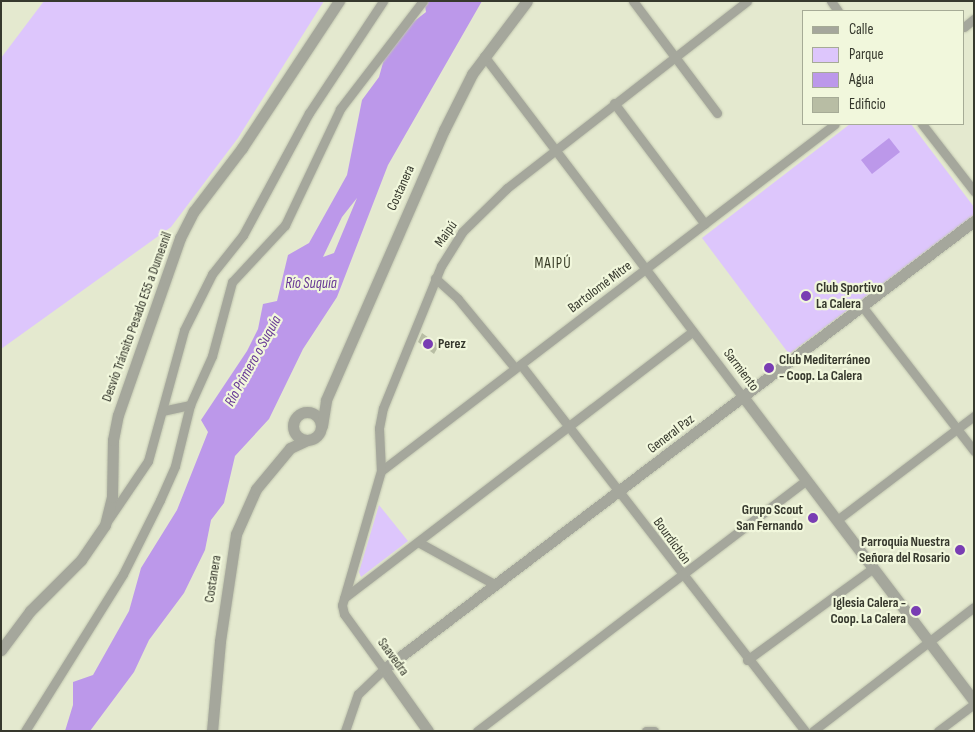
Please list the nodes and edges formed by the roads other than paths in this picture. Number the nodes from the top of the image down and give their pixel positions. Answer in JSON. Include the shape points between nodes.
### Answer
{"nodes":[{"id":1,"x":339,"y":1,"type":"edge"},
{"id":2,"x":383,"y":1,"type":"edge"},
{"id":3,"x":423,"y":1,"type":"edge"},
{"id":4,"x":527,"y":1,"type":"edge"},
{"id":5,"x":633,"y":1,"type":"edge"},
{"id":6,"x":747,"y":1,"type":"edge"},
{"id":7,"x":484,"y":56,"type":"junction"},
{"id":8,"x":675,"y":56,"type":"junction"},
{"id":9,"x":614,"y":103,"type":"junction"},
{"id":10,"x":717,"y":113,"type":"dead end"},
{"id":11,"x":834,"y":125,"type":"edge"},
{"id":12,"x":923,"y":125,"type":"edge"},
{"id":13,"x":556,"y":147,"type":"junction"},
{"id":14,"x":974,"y":191,"type":"edge"},
{"id":15,"x":974,"y":221,"type":"edge"},
{"id":16,"x":705,"y":224,"type":"junction"},
{"id":17,"x":647,"y":268,"type":"junction"},
{"id":18,"x":435,"y":278,"type":"junction"},
{"id":19,"x":862,"y":306,"type":"junction"},
{"id":20,"x":693,"y":331,"type":"junction"},
{"id":21,"x":518,"y":367,"type":"junction"},
{"id":22,"x":744,"y":398,"type":"junction"},
{"id":23,"x":326,"y":400,"type":"junction"},
{"id":24,"x":190,"y":404,"type":"junction"},
{"id":25,"x":162,"y":411,"type":"junction"},
{"id":26,"x":306,"y":412,"type":"junction"},
{"id":27,"x":974,"y":416,"type":"edge"},
{"id":28,"x":322,"y":426,"type":"junction"},
{"id":29,"x":569,"y":427,"type":"junction"},
{"id":30,"x":294,"y":429,"type":"junction"},
{"id":31,"x":957,"y":429,"type":"junction"},
{"id":32,"x":308,"y":440,"type":"junction"},
{"id":33,"x":290,"y":448,"type":"junction"},
{"id":34,"x":974,"y":451,"type":"edge"},
{"id":35,"x":381,"y":471,"type":"junction"},
{"id":36,"x":806,"y":480,"type":"junction"},
{"id":37,"x":620,"y":492,"type":"junction"},
{"id":38,"x":837,"y":520,"type":"junction"},
{"id":39,"x":105,"y":525,"type":"junction"},
{"id":40,"x":418,"y":542,"type":"junction"},
{"id":41,"x":873,"y":568,"type":"junction"},
{"id":42,"x":681,"y":576,"type":"junction"},
{"id":43,"x":496,"y":585,"type":"junction"},
{"id":44,"x":344,"y":598,"type":"junction"},
{"id":45,"x":974,"y":607,"type":"edge"},
{"id":46,"x":929,"y":641,"type":"junction"},
{"id":47,"x":1,"y":650,"type":"edge"},
{"id":48,"x":747,"y":660,"type":"junction"},
{"id":49,"x":384,"y":669,"type":"junction"},
{"id":50,"x":974,"y":703,"type":"edge"},
{"id":51,"x":25,"y":731,"type":"edge"},
{"id":52,"x":212,"y":731,"type":"edge"},
{"id":53,"x":345,"y":731,"type":"edge"},
{"id":54,"x":428,"y":731,"type":"edge"},
{"id":55,"x":477,"y":731,"type":"edge"},
{"id":56,"x":646,"y":731,"type":"edge"},
{"id":57,"x":654,"y":731,"type":"edge"},
{"id":58,"x":804,"y":731,"type":"edge"},
{"id":59,"x":813,"y":731,"type":"edge"},
{"id":60,"x":938,"y":731,"type":"edge"}],
"edges":[{"from":1,"to":39,"type":"street","name":"Desvío Tránsito Pesado E55 a Dumesnil","via":[[242,148],[194,211],[180,238],[118,415],[112,440],[112,497]]},
{"from":2,"to":25,"type":"street","via":[[310,113],[243,234],[212,274],[184,330]]},
{"from":3,"to":24,"type":"street","via":[[340,109],[285,225],[232,282],[212,356]]},
{"from":4,"to":7,"type":"street","name":"Costanera"},
{"from":5,"to":8,"type":"street"},
{"from":6,"to":8,"type":"street","name":"Maipú"},
{"from":7,"to":13,"type":"street","name":"Sarmiento"},
{"from":7,"to":23,"type":"street","name":"Costanera","via":[[444,130]]},
{"from":8,"to":9,"type":"street","name":"Maipú"},
{"from":8,"to":10,"type":"street"},
{"from":9,"to":13,"type":"street","name":"Maipú"},
{"from":9,"to":16,"type":"street"},
{"from":11,"to":16,"type":"street","name":"Bartolomé Mitre"},
{"from":12,"to":14,"type":"street"},
{"from":13,"to":17,"type":"street","name":"Sarmiento"},
{"from":13,"to":18,"type":"street","name":"Maipú","via":[[473,220]]},
{"from":15,"to":19,"type":"street","name":"General Paz"},
{"from":16,"to":17,"type":"street","name":"Bartolomé Mitre"},
{"from":17,"to":20,"type":"street","name":"Sarmiento"},
{"from":17,"to":21,"type":"street","name":"Bartolomé Mitre"},
{"from":18,"to":21,"type":"street","name":"Bourdichón"},
{"from":18,"to":35,"type":"street","name":"Maipú","via":[[380,418]]},
{"from":19,"to":22,"type":"street","name":"General Paz"},
{"from":19,"to":31,"type":"street"},
{"from":20,"to":22,"type":"street","name":"Sarmiento"},
{"from":20,"to":29,"type":"street"},
{"from":21,"to":29,"type":"street","name":"Bourdichón"},
{"from":21,"to":35,"type":"street","name":"Bartolomé Mitre"},
{"from":22,"to":36,"type":"street","name":"Sarmiento"},
{"from":22,"to":37,"type":"street","name":"General Paz"},
{"from":23,"to":26,"type":"street","name":"Costanera"},
{"from":23,"to":28,"type":"street","name":"Costanera"},
{"from":24,"to":25,"type":"street"},
{"from":24,"to":51,"type":"street","via":[[175,466],[123,574]]},
{"from":25,"to":39,"type":"street","via":[[148,461]]},
{"from":26,"to":28,"type":"street","via":[[316,414]]},
{"from":26,"to":30,"type":"street","name":"Costanera","via":[[297,415]]},
{"from":27,"to":31,"type":"street"},
{"from":28,"to":32,"type":"street","name":"Costanera","via":[[316,437]]},
{"from":29,"to":37,"type":"street","name":"Bourdichón"},
{"from":29,"to":40,"type":"street"},
{"from":30,"to":32,"type":"street"},
{"from":30,"to":33,"type":"street","name":"Costanera"},
{"from":31,"to":34,"type":"street"},
{"from":31,"to":38,"type":"street"},
{"from":32,"to":33,"type":"street","name":"Costanera"},
{"from":33,"to":52,"type":"street","name":"Costanera","via":[[256,488],[236,534],[220,641]]},
{"from":35,"to":44,"type":"street","name":"Maipú"},
{"from":36,"to":38,"type":"street","name":"Sarmiento"},
{"from":36,"to":42,"type":"street"},
{"from":37,"to":42,"type":"street","name":"Bourdichón"},
{"from":37,"to":43,"type":"street","name":"General Paz"},
{"from":38,"to":41,"type":"street","name":"Sarmiento"},
{"from":39,"to":47,"type":"street","name":"Desvío Tránsito Pesado E55 a Dumesnil","via":[[81,560],[30,612]]},
{"from":40,"to":43,"type":"street"},
{"from":40,"to":44,"type":"street"},
{"from":41,"to":46,"type":"street","name":"Sarmiento"},
{"from":41,"to":48,"type":"street"},
{"from":42,"to":48,"type":"street","name":"Bourdichón"},
{"from":42,"to":55,"type":"street"},
{"from":43,"to":49,"type":"street","name":"General Paz"},
{"from":44,"to":49,"type":"street","name":"Saavedra","via":[[344,614]]},
{"from":45,"to":46,"type":"street"},
{"from":46,"to":50,"type":"street","name":"Sarmiento"},
{"from":46,"to":59,"type":"street"},
{"from":48,"to":58,"type":"street","name":"Bourdichón"},
{"from":49,"to":53,"type":"street","via":[[358,694]]},
{"from":49,"to":54,"type":"street","name":"Saavedra"},
{"from":50,"to":60,"type":"street"},
{"from":56,"to":57,"type":"street"}]}
